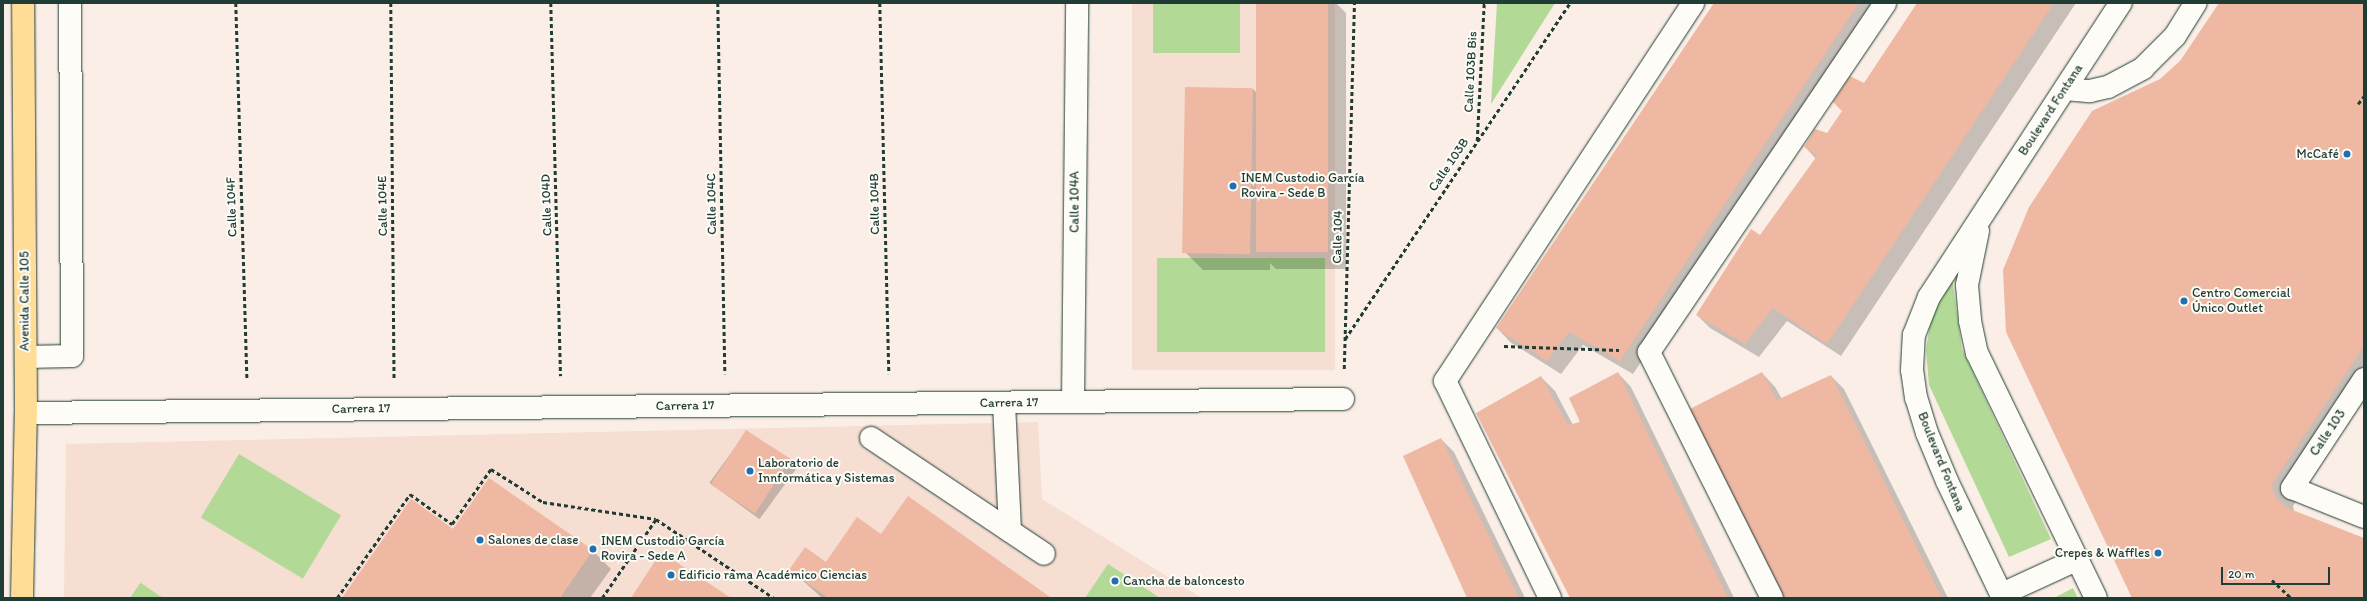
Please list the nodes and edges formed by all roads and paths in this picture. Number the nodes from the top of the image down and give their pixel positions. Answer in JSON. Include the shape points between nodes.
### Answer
{"nodes":[{"id":1,"x":23,"y":3,"type":"edge"},
{"id":2,"x":70,"y":3,"type":"edge"},
{"id":3,"x":236,"y":3,"type":"edge"},
{"id":4,"x":391,"y":3,"type":"edge"},
{"id":5,"x":551,"y":3,"type":"edge"},
{"id":6,"x":718,"y":3,"type":"edge"},
{"id":7,"x":880,"y":3,"type":"edge"},
{"id":8,"x":1076,"y":3,"type":"edge"},
{"id":9,"x":1354,"y":3,"type":"edge"},
{"id":10,"x":1484,"y":3,"type":"edge"},
{"id":11,"x":1570,"y":3,"type":"edge"},
{"id":12,"x":1693,"y":3,"type":"edge"},
{"id":13,"x":1885,"y":3,"type":"edge"},
{"id":14,"x":2121,"y":3,"type":"edge"},
{"id":15,"x":2196,"y":3,"type":"edge"},
{"id":16,"x":2065,"y":89,"type":"junction"},
{"id":17,"x":2364,"y":96,"type":"edge"},
{"id":18,"x":2358,"y":104,"type":"dead end"},
{"id":19,"x":1477,"y":141,"type":"junction"},
{"id":20,"x":1982,"y":216,"type":"junction"},
{"id":21,"x":1345,"y":339,"type":"junction"},
{"id":22,"x":1468,"y":346,"type":"junction"},
{"id":23,"x":1649,"y":352,"type":"junction"},
{"id":24,"x":26,"y":357,"type":"junction"},
{"id":25,"x":2364,"y":379,"type":"edge"},
{"id":26,"x":1343,"y":399,"type":"joint"},
{"id":27,"x":1074,"y":402,"type":"junction"},
{"id":28,"x":1004,"y":403,"type":"junction"},
{"id":29,"x":890,"y":404,"type":"junction"},
{"id":30,"x":725,"y":406,"type":"junction"},
{"id":31,"x":562,"y":407,"type":"junction"},
{"id":32,"x":395,"y":409,"type":"junction"},
{"id":33,"x":248,"y":410,"type":"junction"},
{"id":34,"x":26,"y":413,"type":"junction"},
{"id":35,"x":871,"y":438,"type":"dead end"},
{"id":36,"x":2364,"y":517,"type":"edge"},
{"id":37,"x":656,"y":519,"type":"junction"},
{"id":38,"x":1010,"y":531,"type":"junction"},
{"id":39,"x":1044,"y":554,"type":"dead end"},
{"id":40,"x":2078,"y":559,"type":"junction"},
{"id":41,"x":2272,"y":580,"type":"dead end"},
{"id":42,"x":2002,"y":596,"type":"edge"},
{"id":43,"x":22,"y":598,"type":"edge"},
{"id":44,"x":337,"y":598,"type":"edge"},
{"id":45,"x":602,"y":598,"type":"edge"},
{"id":46,"x":774,"y":598,"type":"edge"},
{"id":47,"x":1550,"y":598,"type":"edge"},
{"id":48,"x":1772,"y":598,"type":"edge"},
{"id":49,"x":2096,"y":598,"type":"edge"},
{"id":50,"x":2291,"y":598,"type":"edge"}],
"edges":[{"from":1,"to":24,"type":"main road","name":"Avenida Calle 105"},
{"from":2,"to":24,"type":"street","via":[[72,356]]},
{"from":3,"to":33,"type":"path","name":"Calle 104F"},
{"from":4,"to":32,"type":"path","name":"Calle 104E"},
{"from":5,"to":31,"type":"path","name":"Calle 104D"},
{"from":6,"to":30,"type":"path","name":"Calle 104C"},
{"from":7,"to":29,"type":"path","name":"Calle 104B"},
{"from":8,"to":27,"type":"street","name":"Calle 104A"},
{"from":9,"to":21,"type":"path","name":"Calle 104"},
{"from":10,"to":19,"type":"path","name":"Calle 103B Bis"},
{"from":11,"to":19,"type":"path","name":"Calle 103B"},
{"from":12,"to":22,"type":"street"},
{"from":13,"to":23,"type":"street"},
{"from":14,"to":16,"type":"street","name":"Boulevard Fontana"},
{"from":15,"to":16,"type":"street","via":[[2175,36],[2143,68],[2108,87],[2090,91]]},
{"from":16,"to":20,"type":"street","name":"Boulevard Fontana"},
{"from":17,"to":18,"type":"path"},
{"from":19,"to":21,"type":"path","name":"Calle 103B"},
{"from":20,"to":40,"type":"street","name":"Boulevard Fontana","via":[[1967,285],[1970,321],[1977,353]]},
{"from":20,"to":42,"type":"street","name":"Boulevard Fontana","via":[[1929,297],[1918,319],[1914,335],[1912,370],[1916,398],[1927,433]]},
{"from":21,"to":26,"type":"path","name":"Calle 104"},
{"from":22,"to":23,"type":"path","via":[[1559,346]]},
{"from":22,"to":47,"type":"street","via":[[1445,381]]},
{"from":23,"to":48,"type":"street"},
{"from":24,"to":34,"type":"main road","name":"Avenida Calle 105"},
{"from":25,"to":36,"type":"street","name":"Calle 103","via":[[2292,488]]},
{"from":26,"to":27,"type":"street","name":"Carrera 17"},
{"from":27,"to":28,"type":"street","name":"Carrera 17"},
{"from":28,"to":29,"type":"street","name":"Carrera 17"},
{"from":28,"to":38,"type":"street"},
{"from":29,"to":30,"type":"street","name":"Carrera 17"},
{"from":30,"to":31,"type":"street","name":"Carrera 17"},
{"from":31,"to":32,"type":"street","name":"Carrera 17"},
{"from":32,"to":33,"type":"street","name":"Carrera 17"},
{"from":33,"to":34,"type":"street","name":"Carrera 17"},
{"from":34,"to":43,"type":"main road","name":"Avenida Calle 105"},
{"from":35,"to":38,"type":"street"},
{"from":37,"to":44,"type":"path","via":[[543,502],[491,469],[452,524],[410,494]]},
{"from":37,"to":45,"type":"path"},
{"from":37,"to":46,"type":"path"},
{"from":38,"to":39,"type":"street"},
{"from":40,"to":42,"type":"street"},
{"from":40,"to":49,"type":"street","name":"Boulevard Fontana"},
{"from":41,"to":50,"type":"path"}]}
